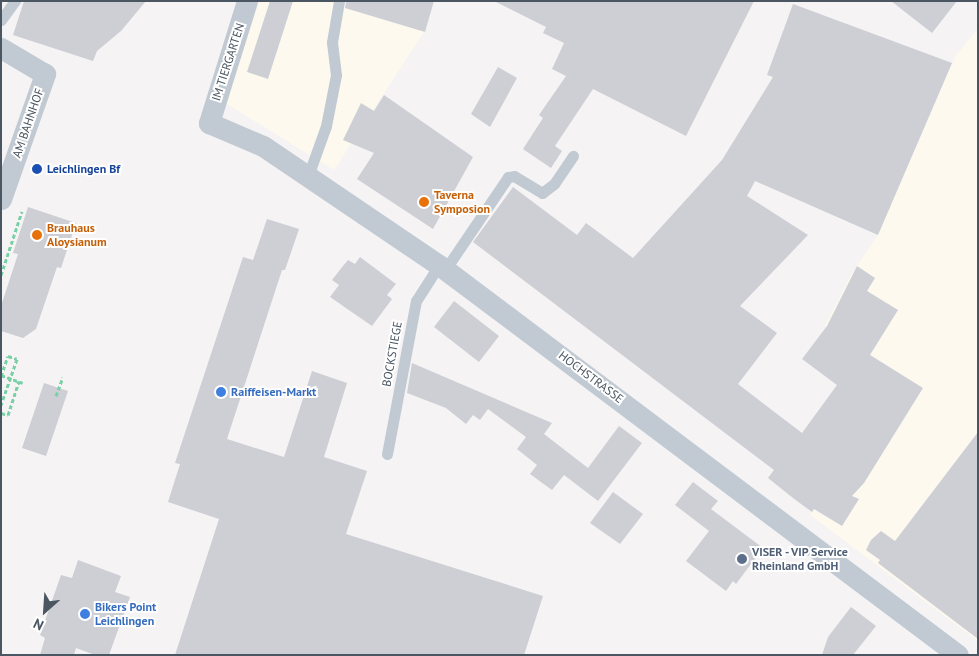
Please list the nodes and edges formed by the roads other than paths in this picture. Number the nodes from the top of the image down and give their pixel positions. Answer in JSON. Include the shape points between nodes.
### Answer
{"nodes":[{"id":1,"x":15,"y":1,"type":"edge"},
{"id":2,"x":248,"y":1,"type":"edge"},
{"id":3,"x":339,"y":1,"type":"edge"},
{"id":4,"x":1,"y":20,"type":"edge"},
{"id":5,"x":1,"y":48,"type":"edge"},
{"id":6,"x":1,"y":59,"type":"edge"},
{"id":7,"x":45,"y":74,"type":"junction"},
{"id":8,"x":209,"y":123,"type":"joint"},
{"id":9,"x":573,"y":156,"type":"dead end"},
{"id":10,"x":308,"y":176,"type":"junction"},
{"id":11,"x":1,"y":200,"type":"edge"},
{"id":12,"x":442,"y":268,"type":"junction"},
{"id":13,"x":387,"y":454,"type":"dead end"},
{"id":14,"x":958,"y":655,"type":"edge"}],
"edges":[{"from":1,"to":4,"type":"lane"},
{"from":2,"to":8,"type":"street","name":"IM TIERGARTEN"},
{"from":3,"to":10,"type":"lane","via":[[332,42],[336,75],[326,126]]},
{"from":5,"to":7,"type":"street"},
{"from":6,"to":7,"type":"street"},
{"from":7,"to":11,"type":"street","name":"AM BAHNHOF"},
{"from":8,"to":10,"type":"street","name":"HOCHSTRASSE","via":[[263,146]]},
{"from":9,"to":12,"type":"lane","name":"BOCKSTIEGE","via":[[554,184],[542,193],[514,176],[508,177]]},
{"from":10,"to":12,"type":"street","name":"HOCHSTRASSE"},
{"from":12,"to":13,"type":"lane","name":"BOCKSTIEGE","via":[[416,300]]},
{"from":12,"to":14,"type":"street","name":"HOCHSTRASSE"}]}
